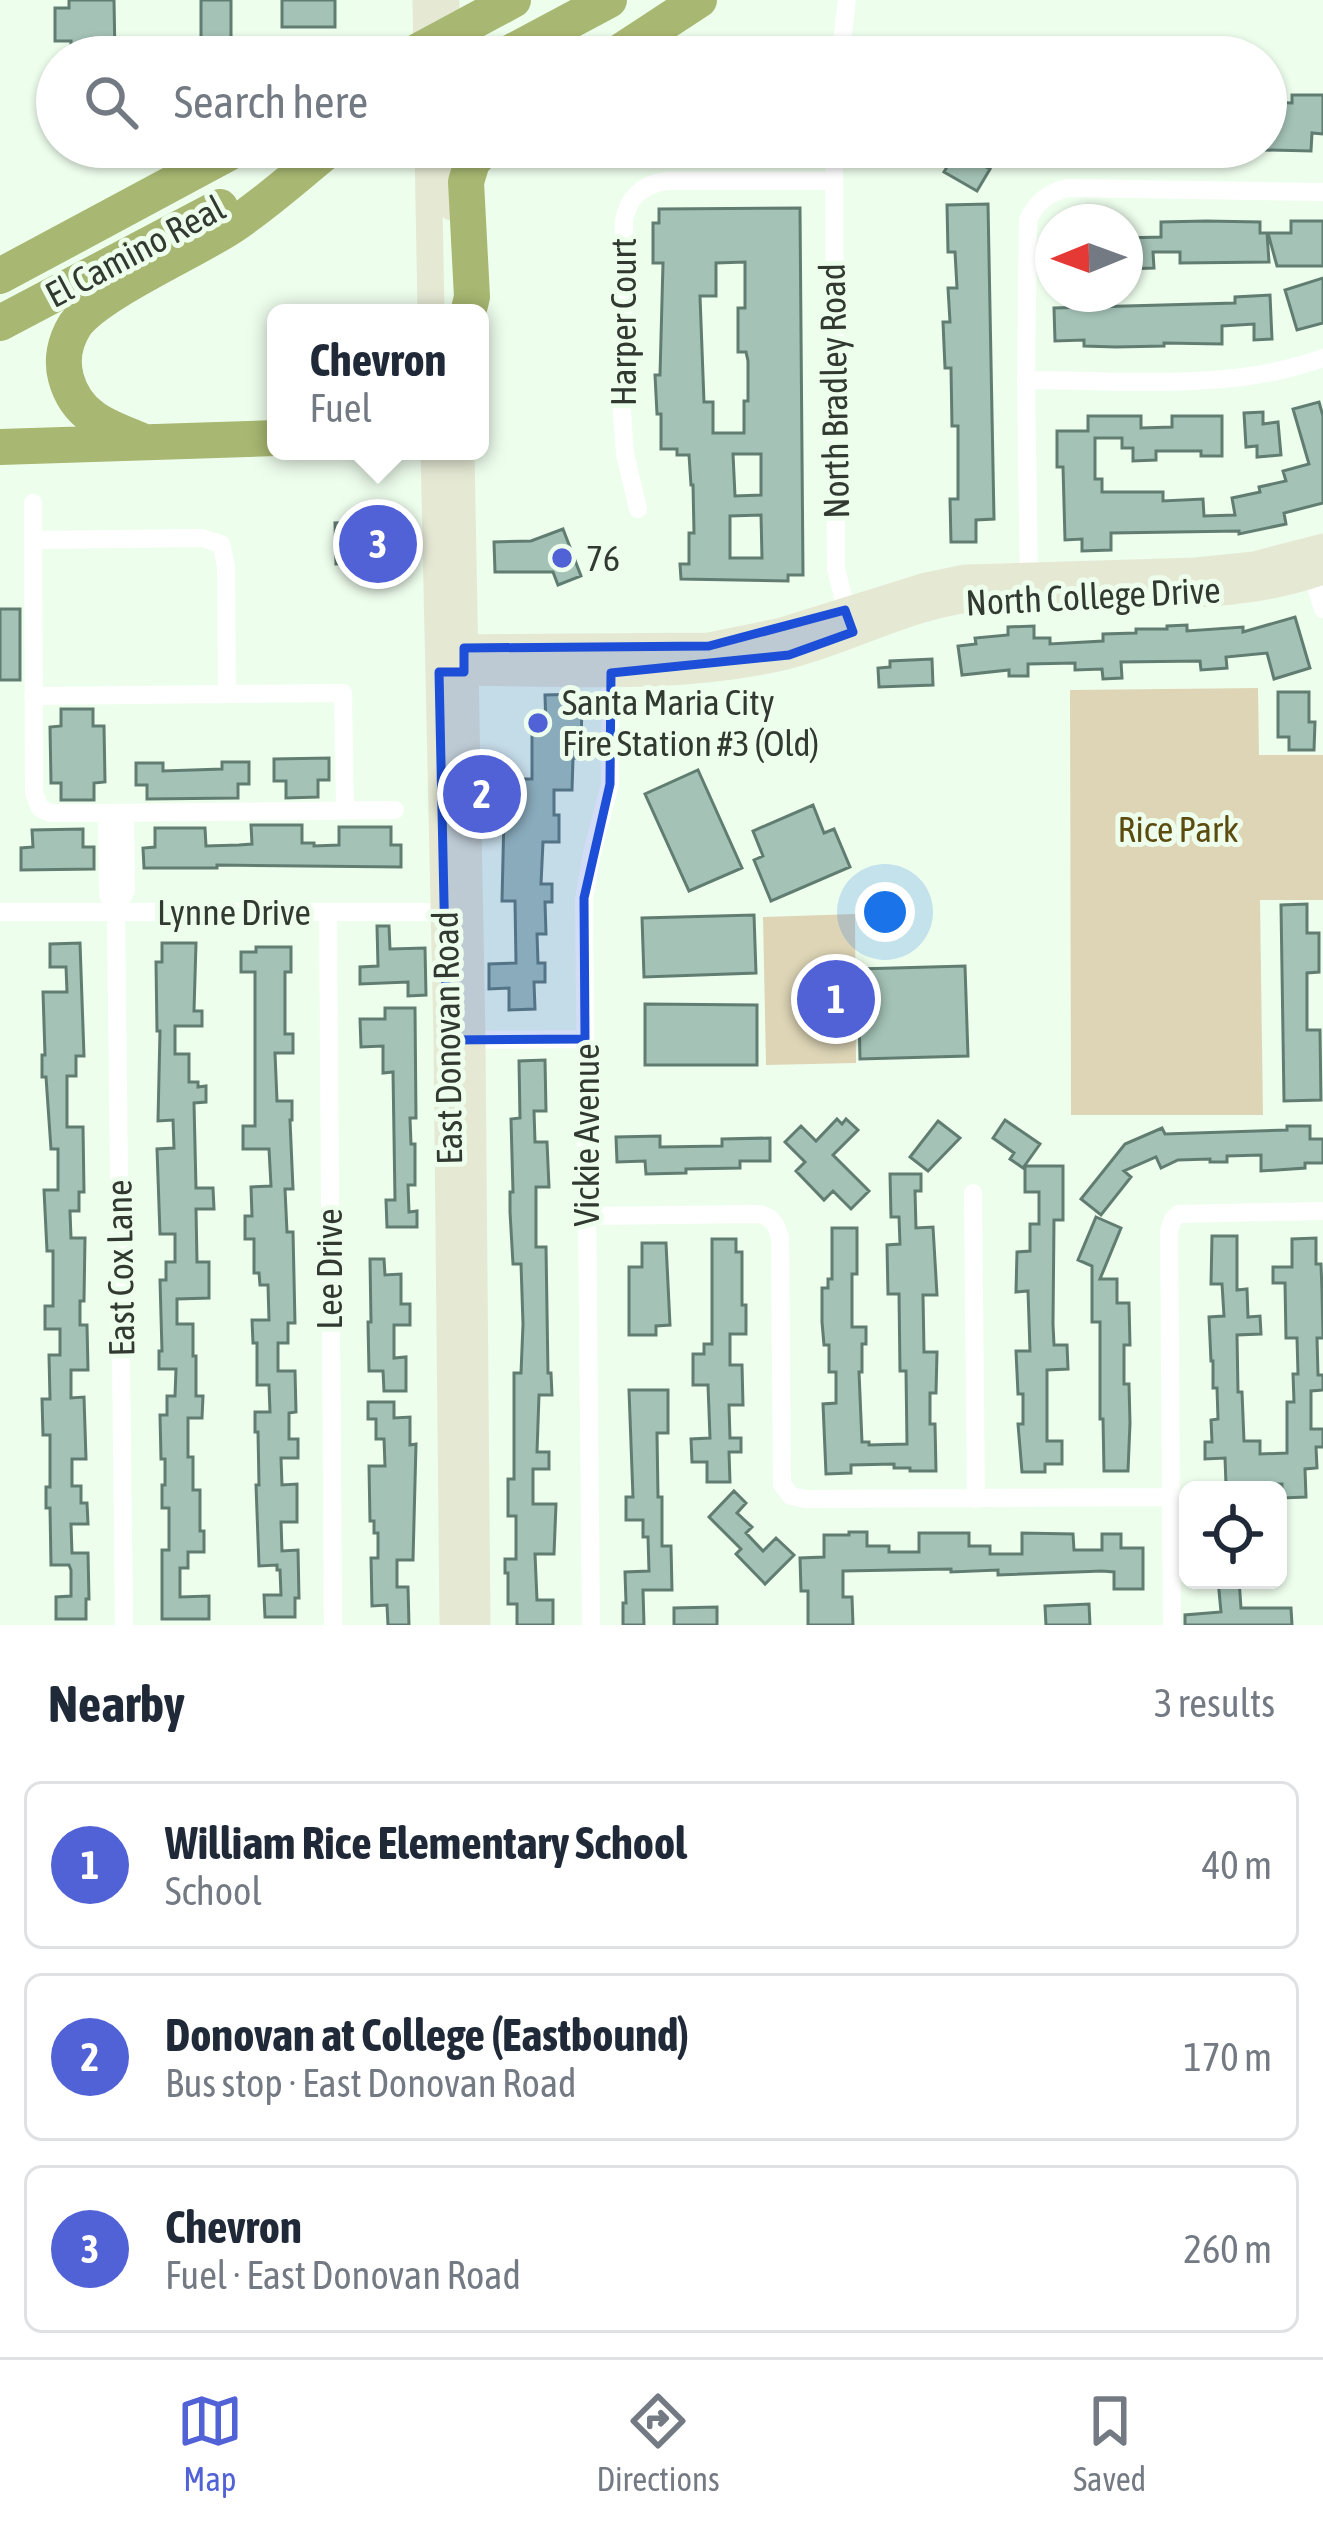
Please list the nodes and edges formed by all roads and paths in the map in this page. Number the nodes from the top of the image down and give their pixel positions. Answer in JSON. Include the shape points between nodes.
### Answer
{"nodes":[{"id":1,"x":426,"y":0,"type":"edge"},
{"id":2,"x":446,"y":0,"type":"edge"},
{"id":3,"x":513,"y":0,"type":"edge"},
{"id":4,"x":609,"y":0,"type":"edge"},
{"id":5,"x":699,"y":0,"type":"edge"},
{"id":6,"x":847,"y":0,"type":"edge"},
{"id":7,"x":427,"y":36,"type":"edge"},
{"id":8,"x":446,"y":36,"type":"edge"},
{"id":9,"x":446,"y":36,"type":"edge"},
{"id":10,"x":541,"y":36,"type":"edge"},
{"id":11,"x":644,"y":36,"type":"edge"},
{"id":12,"x":843,"y":36,"type":"edge"},
{"id":13,"x":201,"y":168,"type":"edge"},
{"id":14,"x":295,"y":168,"type":"edge"},
{"id":15,"x":307,"y":168,"type":"edge"},
{"id":16,"x":435,"y":168,"type":"edge"},
{"id":17,"x":438,"y":168,"type":"edge"},
{"id":18,"x":470,"y":168,"type":"edge"},
{"id":19,"x":834,"y":168,"type":"edge"},
{"id":20,"x":834,"y":182,"type":"junction"},
{"id":21,"x":1323,"y":192,"type":"edge"},
{"id":22,"x":0,"y":276,"type":"edge"},
{"id":23,"x":431,"y":304,"type":"edge"},
{"id":24,"x":457,"y":304,"type":"edge"},
{"id":25,"x":470,"y":304,"type":"edge"},
{"id":26,"x":0,"y":323,"type":"edge"},
{"id":27,"x":1323,"y":358,"type":"edge"},
{"id":28,"x":1026,"y":380,"type":"junction"},
{"id":29,"x":267,"y":437,"type":"edge"},
{"id":30,"x":140,"y":440,"type":"junction"},
{"id":31,"x":0,"y":446,"type":"edge"},
{"id":32,"x":435,"y":460,"type":"edge"},
{"id":33,"x":461,"y":460,"type":"edge"},
{"id":34,"x":33,"y":502,"type":"dead end"},
{"id":35,"x":638,"y":508,"type":"dead end"},
{"id":36,"x":33,"y":540,"type":"junction"},
{"id":37,"x":1316,"y":561,"type":"edge"},
{"id":38,"x":1029,"y":585,"type":"junction"},
{"id":39,"x":1323,"y":609,"type":"edge"},
{"id":40,"x":849,"y":621,"type":"junction"},
{"id":41,"x":451,"y":660,"type":"junction"},
{"id":42,"x":611,"y":661,"type":"junction"},
{"id":43,"x":226,"y":694,"type":"junction"},
{"id":44,"x":33,"y":696,"type":"junction"},
{"id":45,"x":395,"y":810,"type":"dead end"},
{"id":46,"x":345,"y":811,"type":"junction"},
{"id":47,"x":116,"y":813,"type":"junction"},
{"id":48,"x":0,"y":911,"type":"edge"},
{"id":49,"x":116,"y":911,"type":"junction"},
{"id":50,"x":328,"y":912,"type":"junction"},
{"id":51,"x":457,"y":912,"type":"junction"},
{"id":52,"x":585,"y":1039,"type":"junction"},
{"id":53,"x":460,"y":1040,"type":"junction"},
{"id":54,"x":973,"y":1193,"type":"dead end"},
{"id":55,"x":1323,"y":1211,"type":"edge"},
{"id":56,"x":586,"y":1216,"type":"junction"},
{"id":57,"x":1171,"y":1497,"type":"junction"},
{"id":58,"x":976,"y":1499,"type":"junction"},
{"id":59,"x":124,"y":1625,"type":"edge"},
{"id":60,"x":333,"y":1625,"type":"edge"},
{"id":61,"x":453,"y":1625,"type":"edge"},
{"id":62,"x":477,"y":1625,"type":"edge"},
{"id":63,"x":591,"y":1625,"type":"edge"},
{"id":64,"x":1172,"y":1625,"type":"edge"}],
"edges":[{"from":1,"to":7,"type":"main road"},
{"from":2,"to":8,"type":"main road"},
{"from":3,"to":9,"type":"highway"},
{"from":4,"to":10,"type":"highway"},
{"from":5,"to":11,"type":"highway"},
{"from":6,"to":12,"type":"street"},
{"from":13,"to":22,"type":"highway","name":"El Camino Real"},
{"from":14,"to":26,"type":"highway","name":"El Camino Real"},
{"from":15,"to":30,"type":"highway","via":[[233,226],[77,322],[65,346],[69,391],[102,425]]},
{"from":16,"to":23,"type":"main road"},
{"from":17,"to":24,"type":"main road"},
{"from":18,"to":25,"type":"highway"},
{"from":19,"to":20,"type":"street","name":"North Bradley Road"},
{"from":20,"to":35,"type":"street","name":"Harper Court","via":[[666,181],[635,194],[626,208],[622,412]]},
{"from":20,"to":40,"type":"street","name":"North Bradley Road","via":[[836,568]]},
{"from":21,"to":28,"type":"street","via":[[1053,192],[1028,220]]},
{"from":27,"to":28,"type":"street","via":[[1267,374],[1196,380]]},
{"from":28,"to":38,"type":"street"},
{"from":29,"to":30,"type":"highway"},
{"from":30,"to":31,"type":"highway"},
{"from":32,"to":41,"type":"main road","name":"East Donovan Road"},
{"from":33,"to":41,"type":"main road","name":"East Donovan Road"},
{"from":34,"to":36,"type":"street"},
{"from":36,"to":43,"type":"street","via":[[221,544]]},
{"from":36,"to":44,"type":"street"},
{"from":37,"to":38,"type":"main road","name":"North College Drive"},
{"from":37,"to":39,"type":"street"},
{"from":38,"to":40,"type":"main road","name":"North College Drive","via":[[946,582]]},
{"from":40,"to":42,"type":"main road","name":"North College Drive"},
{"from":41,"to":42,"type":"main road","name":"North College Drive"},
{"from":41,"to":51,"type":"main road","name":"East Donovan Road"},
{"from":42,"to":52,"type":"street","name":"Vickie Avenue","via":[[610,784],[584,898]]},
{"from":43,"to":44,"type":"street"},
{"from":43,"to":46,"type":"street","via":[[343,693]]},
{"from":44,"to":47,"type":"street","via":[[38,805],[50,813]]},
{"from":45,"to":46,"type":"street"},
{"from":46,"to":47,"type":"street"},
{"from":47,"to":49,"type":"street","name":"East Cox Lane","via":[[108,895]]},
{"from":48,"to":49,"type":"street","name":"Lynne Drive"},
{"from":49,"to":50,"type":"street","name":"Lynne Drive"},
{"from":49,"to":59,"type":"street","name":"East Cox Lane"},
{"from":50,"to":51,"type":"street","name":"Lynne Drive"},
{"from":50,"to":60,"type":"street","name":"Lee Drive"},
{"from":51,"to":53,"type":"main road","name":"East Donovan Road"},
{"from":52,"to":53,"type":"street"},
{"from":52,"to":56,"type":"street","name":"Vickie Avenue"},
{"from":53,"to":61,"type":"main road","name":"East Donovan Road"},
{"from":53,"to":62,"type":"main road","name":"East Donovan Road"},
{"from":54,"to":58,"type":"street"},
{"from":55,"to":57,"type":"street","via":[[1173,1219]]},
{"from":56,"to":58,"type":"street","via":[[769,1216],[780,1239],[784,1490],[805,1499]]},
{"from":56,"to":63,"type":"street","name":"Vickie Avenue"},
{"from":57,"to":58,"type":"street"},
{"from":57,"to":64,"type":"street"}]}
